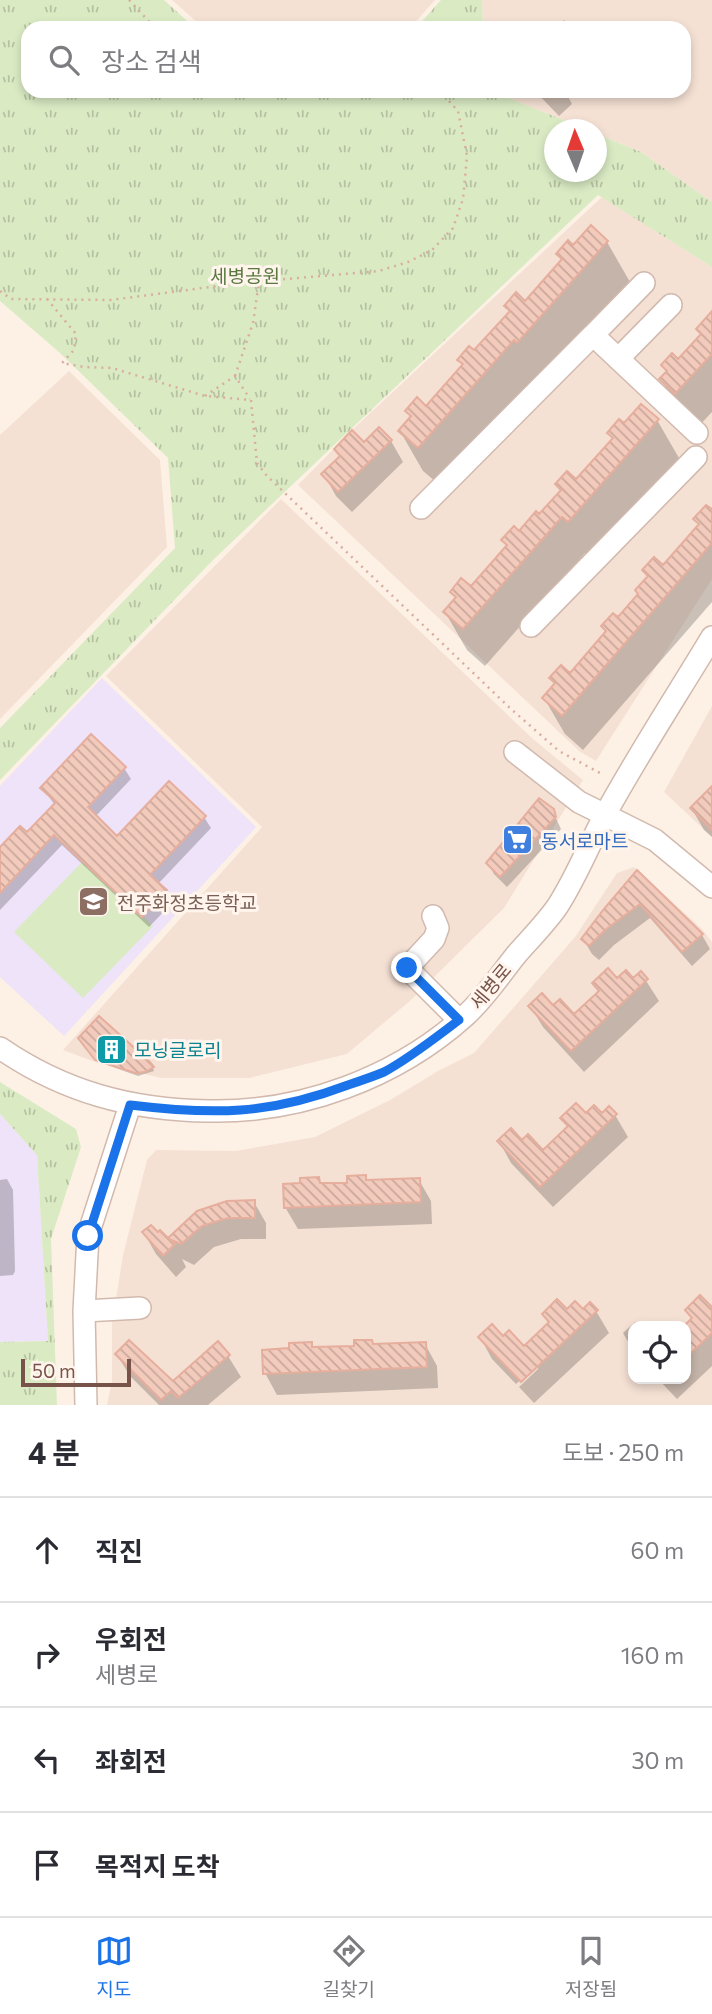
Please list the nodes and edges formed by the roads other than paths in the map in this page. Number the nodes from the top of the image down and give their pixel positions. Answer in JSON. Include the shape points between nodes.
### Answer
{"nodes":[{"id":1,"x":644,"y":282,"type":"dead end"},
{"id":2,"x":671,"y":305,"type":"dead end"},
{"id":3,"x":593,"y":335,"type":"junction"},
{"id":4,"x":618,"y":359,"type":"junction"},
{"id":5,"x":705,"y":430,"type":"edge"},
{"id":6,"x":704,"y":460,"type":"edge"},
{"id":7,"x":421,"y":508,"type":"dead end"},
{"id":8,"x":531,"y":626,"type":"dead end"},
{"id":9,"x":712,"y":637,"type":"edge"},
{"id":10,"x":515,"y":752,"type":"dead end"},
{"id":11,"x":605,"y":815,"type":"junction"},
{"id":12,"x":712,"y":887,"type":"edge"},
{"id":13,"x":433,"y":916,"type":"dead end"},
{"id":14,"x":459,"y":1020,"type":"junction"},
{"id":15,"x":0,"y":1048,"type":"edge"},
{"id":16,"x":130,"y":1105,"type":"junction"},
{"id":17,"x":140,"y":1308,"type":"dead end"},
{"id":18,"x":84,"y":1311,"type":"junction"},
{"id":19,"x":86,"y":1405,"type":"edge"}],
"edges":[{"from":1,"to":3,"type":"street"},
{"from":2,"to":4,"type":"street"},
{"from":3,"to":4,"type":"street"},
{"from":3,"to":7,"type":"street"},
{"from":4,"to":5,"type":"street"},
{"from":5,"to":6,"type":"street","via":[[692,447]]},
{"from":6,"to":8,"type":"street"},
{"from":9,"to":11,"type":"street","name":"세병로"},
{"from":10,"to":11,"type":"street","via":[[579,802]]},
{"from":11,"to":12,"type":"street","via":[[655,840]]},
{"from":11,"to":14,"type":"street","name":"세병로","via":[[557,907]]},
{"from":13,"to":14,"type":"street","via":[[438,928],[434,939],[407,968]]},
{"from":14,"to":16,"type":"street","name":"세병로","via":[[383,1072],[316,1098],[229,1112]]},
{"from":15,"to":16,"type":"street","name":"세병로","via":[[51,1079]]},
{"from":16,"to":18,"type":"street","via":[[88,1236]]},
{"from":17,"to":18,"type":"street"},
{"from":18,"to":19,"type":"street"}]}
